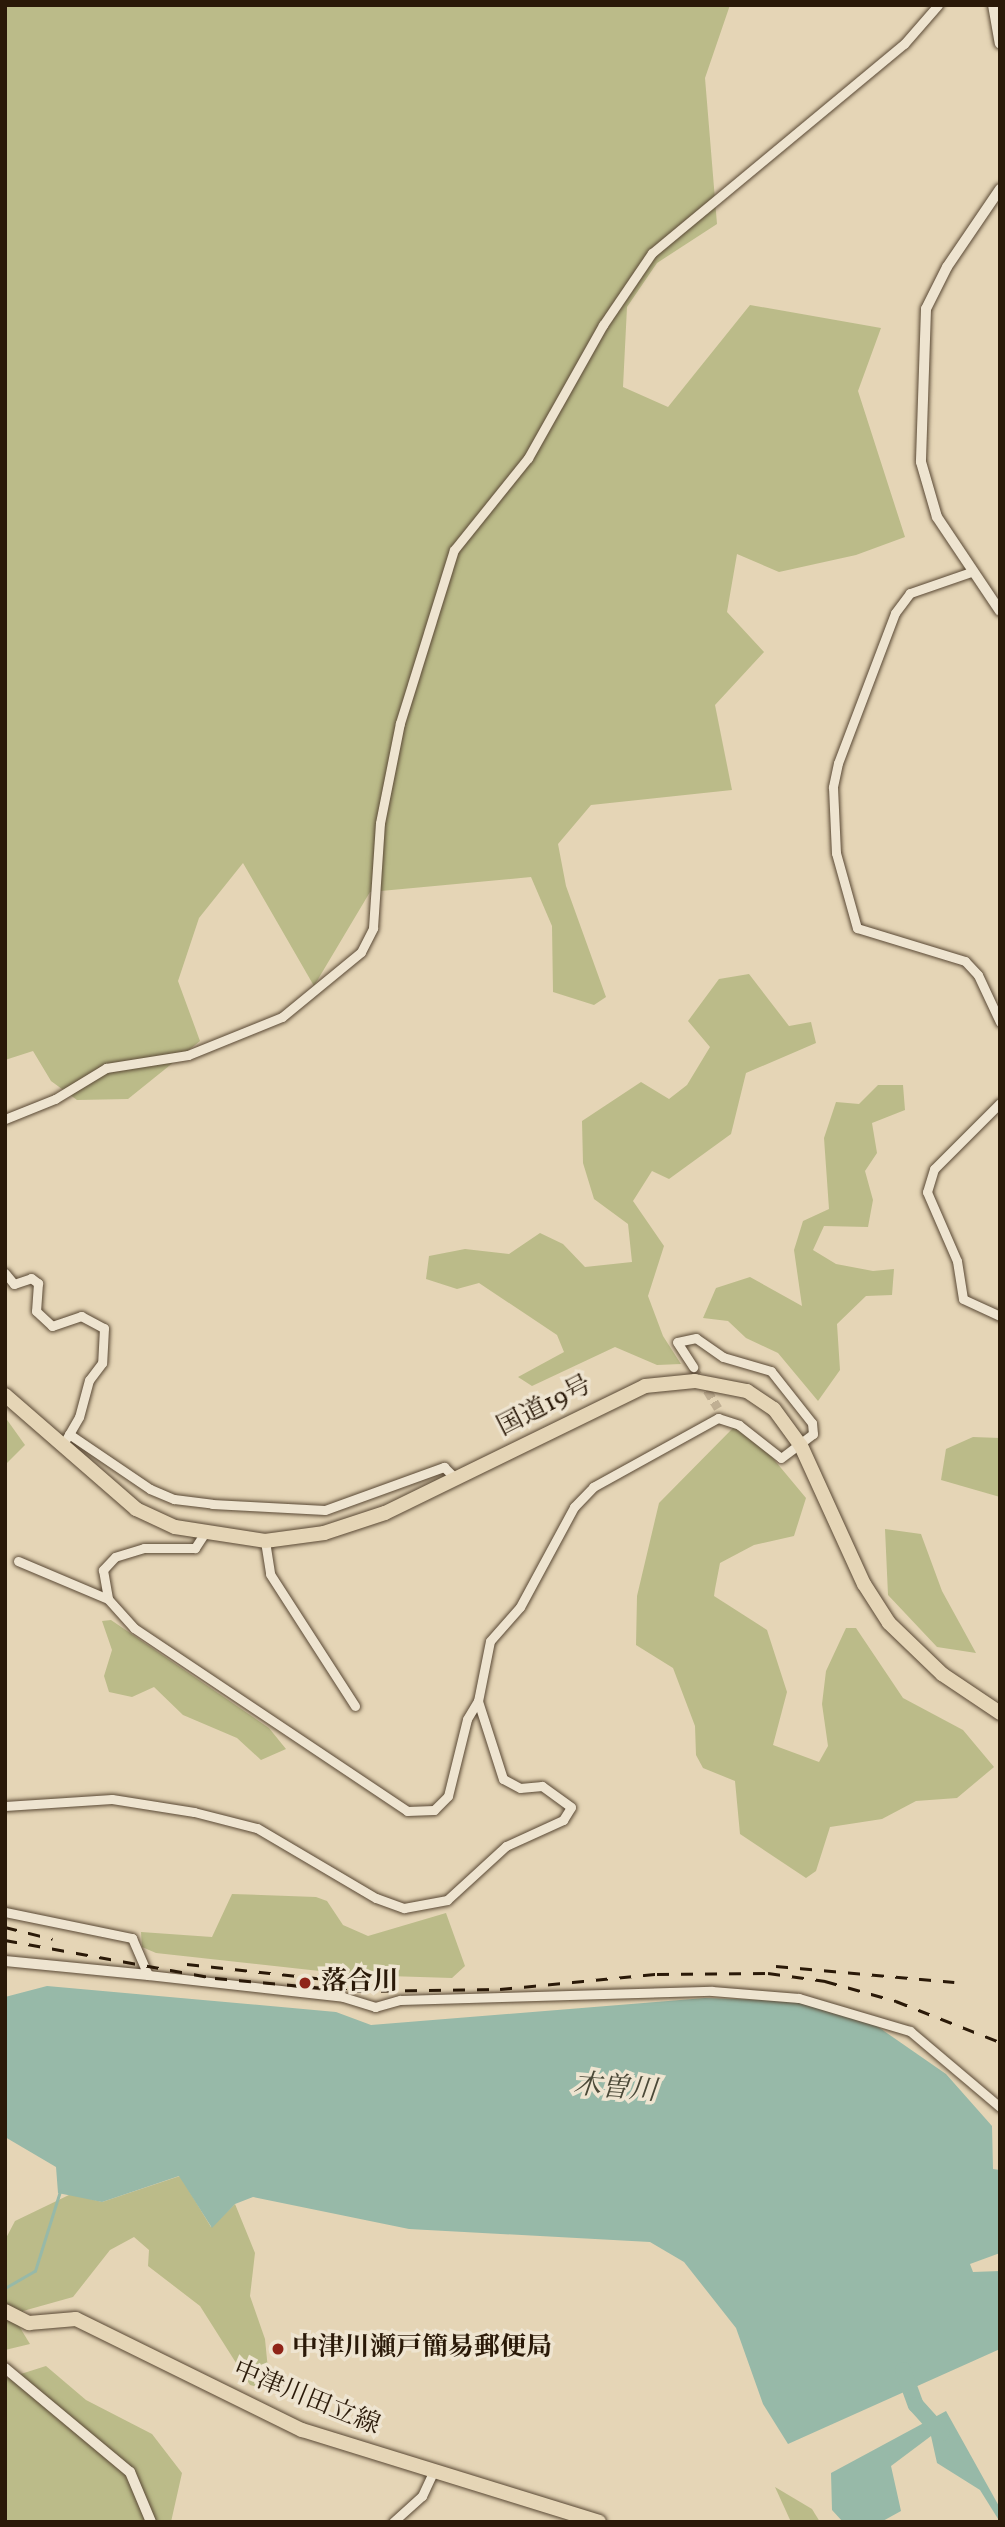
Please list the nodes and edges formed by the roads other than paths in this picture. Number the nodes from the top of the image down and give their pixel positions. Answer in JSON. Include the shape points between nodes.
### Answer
{"nodes":[{"id":1,"x":938,"y":5,"type":"edge"},
{"id":2,"x":993,"y":5,"type":"edge"},
{"id":3,"x":1000,"y":43,"type":"edge"},
{"id":4,"x":1000,"y":190,"type":"edge"},
{"id":5,"x":971,"y":572,"type":"junction"},
{"id":6,"x":1000,"y":611,"type":"edge"},
{"id":7,"x":996,"y":1002,"type":"edge"},
{"id":8,"x":1000,"y":1022,"type":"edge"},
{"id":9,"x":1000,"y":1103,"type":"edge"},
{"id":10,"x":5,"y":1119,"type":"edge"},
{"id":11,"x":5,"y":1273,"type":"edge"},
{"id":12,"x":1000,"y":1316,"type":"edge"},
{"id":13,"x":693,"y":1367,"type":"tunnel mouth"},
{"id":14,"x":5,"y":1395,"type":"edge"},
{"id":15,"x":69,"y":1434,"type":"junction"},
{"id":16,"x":801,"y":1446,"type":"junction"},
{"id":17,"x":61,"y":1449,"type":"junction"},
{"id":18,"x":456,"y":1479,"type":"junction"},
{"id":19,"x":204,"y":1534,"type":"junction"},
{"id":20,"x":265,"y":1541,"type":"junction"},
{"id":21,"x":18,"y":1560,"type":"dead end"},
{"id":22,"x":108,"y":1599,"type":"junction"},
{"id":23,"x":478,"y":1701,"type":"junction"},
{"id":24,"x":355,"y":1706,"type":"dead end"},
{"id":25,"x":1000,"y":1713,"type":"edge"},
{"id":26,"x":5,"y":1806,"type":"edge"},
{"id":27,"x":5,"y":1912,"type":"edge"},
{"id":28,"x":5,"y":1961,"type":"edge"},
{"id":29,"x":148,"y":1975,"type":"junction"},
{"id":30,"x":1000,"y":2107,"type":"edge"},
{"id":31,"x":5,"y":2311,"type":"edge"},
{"id":32,"x":5,"y":2368,"type":"edge"},
{"id":33,"x":433,"y":2472,"type":"junction"},
{"id":34,"x":151,"y":2522,"type":"edge"},
{"id":35,"x":393,"y":2522,"type":"edge"},
{"id":36,"x":599,"y":2522,"type":"edge"}],
"edges":[{"from":1,"to":10,"type":"street","via":[[904,44],[652,253],[603,324],[528,458],[454,550],[400,723],[380,823],[373,928],[361,952],[308,1001],[275,1020],[188,1055],[106,1068],[55,1099]]},
{"from":2,"to":3,"type":"street"},
{"from":4,"to":5,"type":"street","via":[[937,283],[921,338],[924,484],[937,517]]},
{"from":5,"to":6,"type":"street"},
{"from":5,"to":7,"type":"street","via":[[910,593],[895,613],[838,763],[833,787],[836,853],[857,928],[965,961]]},
{"from":7,"to":8,"type":"street"},
{"from":9,"to":12,"type":"street","via":[[934,1169],[927,1192],[957,1261],[963,1299]]},
{"from":11,"to":15,"type":"street","via":[[14,1284],[31,1279],[38,1283],[36,1311],[52,1326],[81,1316],[104,1328],[102,1363],[89,1380]]},
{"from":13,"to":16,"type":"street","via":[[677,1342],[696,1338],[723,1357],[771,1371],[812,1423],[813,1434]]},
{"from":14,"to":17,"type":"main road","name":"国道19号"},
{"from":15,"to":17,"type":"street"},
{"from":15,"to":18,"type":"street","via":[[150,1489],[199,1502],[325,1510],[444,1467]]},
{"from":16,"to":18,"type":"main road","name":"国道19号","via":[[774,1409],[747,1391],[670,1381],[613,1400]]},
{"from":16,"to":23,"type":"street","via":[[781,1458],[718,1413],[593,1487],[574,1507],[520,1607],[490,1641]]},
{"from":16,"to":25,"type":"main road","name":"国道19号","via":[[864,1584],[889,1623],[942,1674]]},
{"from":17,"to":19,"type":"main road","name":"国道19号","via":[[136,1509]]},
{"from":18,"to":20,"type":"main road","name":"国道19号","via":[[355,1524]]},
{"from":19,"to":20,"type":"main road","name":"国道19号"},
{"from":19,"to":22,"type":"street","via":[[195,1548],[144,1548],[116,1557],[103,1570]]},
{"from":20,"to":24,"type":"street","via":[[270,1574]]},
{"from":21,"to":22,"type":"street"},
{"from":22,"to":23,"type":"street","via":[[134,1628],[407,1811],[434,1811],[448,1796],[467,1719]]},
{"from":23,"to":26,"type":"street","via":[[503,1779],[520,1788],[542,1786],[571,1807],[563,1820],[506,1846],[447,1900],[425,1908],[404,1908],[376,1898],[257,1828],[194,1812],[112,1799]]},
{"from":27,"to":29,"type":"street","via":[[132,1938]]},
{"from":28,"to":29,"type":"street"},
{"from":29,"to":30,"type":"street","via":[[343,1997],[375,2007],[400,2000],[712,1991],[799,1998],[910,2031]]},
{"from":31,"to":33,"type":"main road","name":"中津川田立線","via":[[29,2323],[76,2319],[302,2430]]},
{"from":32,"to":34,"type":"street","via":[[130,2472]]},
{"from":33,"to":35,"type":"street","via":[[422,2496]]},
{"from":33,"to":36,"type":"main road","name":"中津川田立線"}]}
